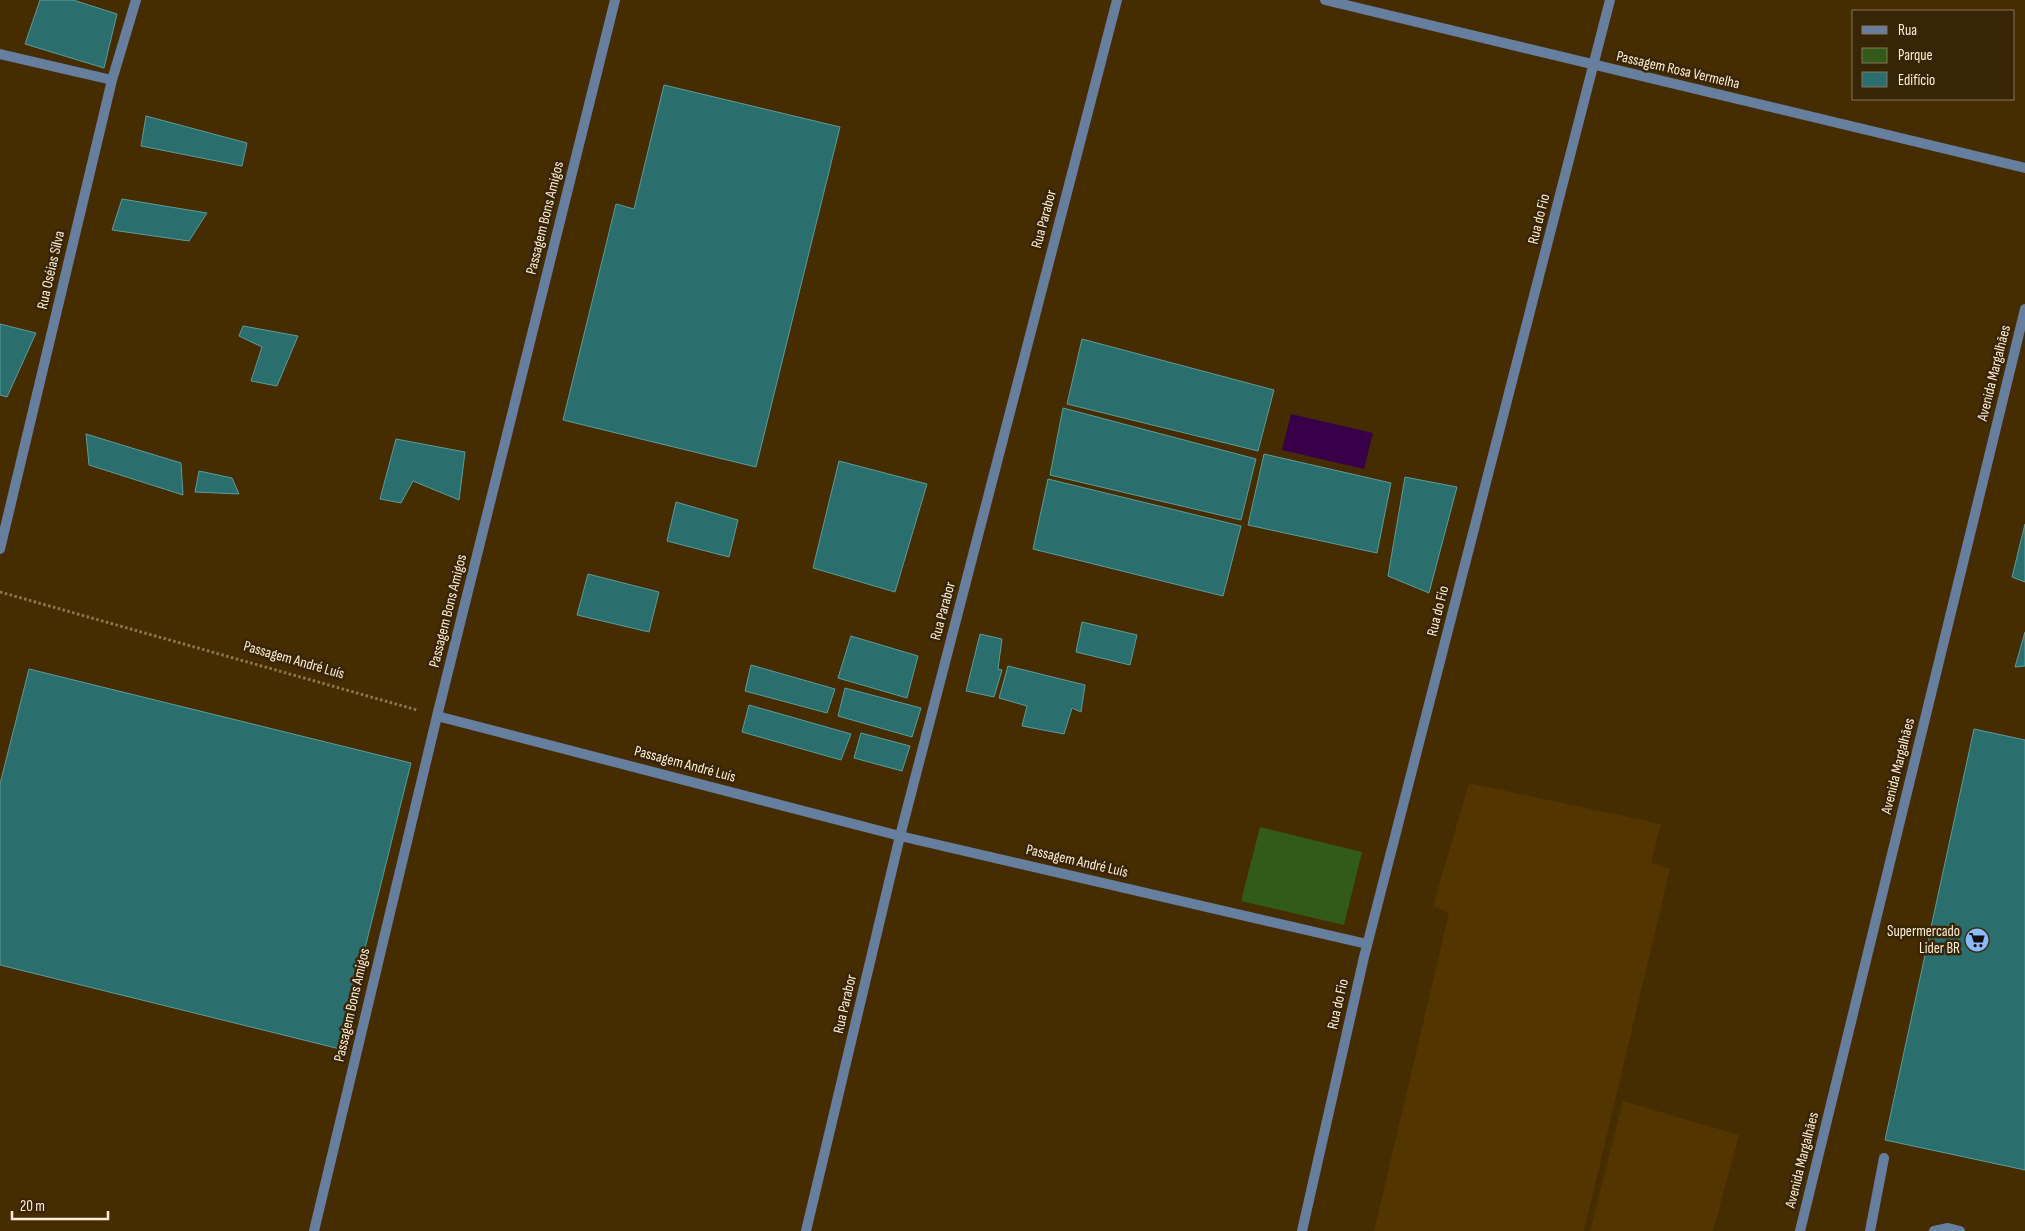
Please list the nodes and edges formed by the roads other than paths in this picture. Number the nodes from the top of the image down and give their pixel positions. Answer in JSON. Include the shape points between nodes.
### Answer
{"nodes":[{"id":1,"x":136,"y":0,"type":"edge"},
{"id":2,"x":615,"y":0,"type":"edge"},
{"id":3,"x":1117,"y":0,"type":"edge"},
{"id":4,"x":1324,"y":0,"type":"edge"},
{"id":5,"x":1610,"y":0,"type":"edge"},
{"id":6,"x":0,"y":54,"type":"edge"},
{"id":7,"x":1594,"y":66,"type":"junction"},
{"id":8,"x":112,"y":80,"type":"junction"},
{"id":9,"x":2025,"y":168,"type":"edge"},
{"id":10,"x":2025,"y":309,"type":"edge"},
{"id":11,"x":0,"y":549,"type":"edge"},
{"id":12,"x":437,"y":716,"type":"junction"},
{"id":13,"x":900,"y":836,"type":"junction"},
{"id":14,"x":1367,"y":944,"type":"junction"},
{"id":15,"x":1884,"y":1158,"type":"dead end"},
{"id":16,"x":314,"y":1231,"type":"edge"},
{"id":17,"x":806,"y":1231,"type":"edge"},
{"id":18,"x":1302,"y":1231,"type":"edge"},
{"id":19,"x":1800,"y":1231,"type":"edge"},
{"id":20,"x":1870,"y":1231,"type":"edge"},
{"id":21,"x":1934,"y":1231,"type":"edge"},
{"id":22,"x":1960,"y":1231,"type":"edge"}],
"edges":[{"from":1,"to":8,"type":"street","name":"Rua Oséias Silva"},
{"from":2,"to":12,"type":"street","name":"Passagem Bons Amigos"},
{"from":3,"to":13,"type":"street","name":"Rua Parabor"},
{"from":4,"to":7,"type":"street","name":"Passagem Rosa Vermelha"},
{"from":5,"to":7,"type":"street","name":"Rua do Fio"},
{"from":6,"to":8,"type":"street"},
{"from":7,"to":9,"type":"street","name":"Passagem Rosa Vermelha"},
{"from":7,"to":14,"type":"street","name":"Rua do Fio"},
{"from":8,"to":11,"type":"street","name":"Rua Oséias Silva"},
{"from":10,"to":19,"type":"street","name":"Avenida Margalhães"},
{"from":12,"to":13,"type":"street","name":"Passagem André Luís"},
{"from":12,"to":16,"type":"street","name":"Passagem Bons Amigos"},
{"from":13,"to":14,"type":"street","name":"Passagem André Luís"},
{"from":13,"to":17,"type":"street","name":"Rua Parabor"},
{"from":14,"to":18,"type":"street","name":"Rua do Fio"},
{"from":15,"to":20,"type":"street"},
{"from":21,"to":22,"type":"street","via":[[1948,1228]]}]}
